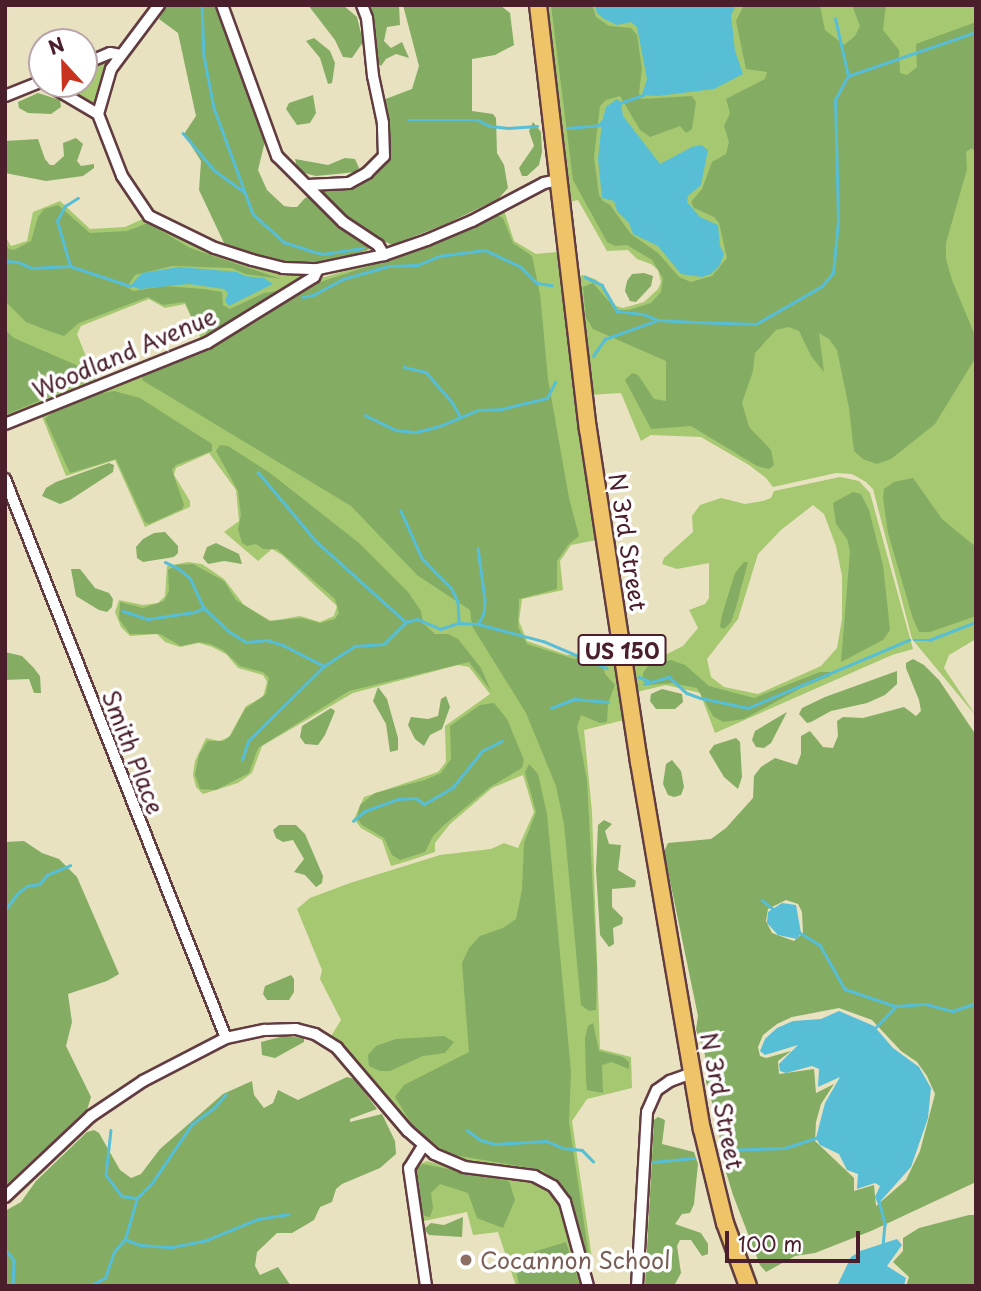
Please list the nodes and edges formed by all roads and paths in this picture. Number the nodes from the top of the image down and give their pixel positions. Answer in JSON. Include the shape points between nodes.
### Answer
{"nodes":[{"id":1,"x":159,"y":5,"type":"edge"},
{"id":2,"x":222,"y":5,"type":"edge"},
{"id":3,"x":362,"y":5,"type":"edge"},
{"id":4,"x":538,"y":5,"type":"edge"},
{"id":5,"x":121,"y":55,"type":"junction"},
{"id":6,"x":98,"y":58,"type":"edge"},
{"id":7,"x":28,"y":87,"type":"edge"},
{"id":8,"x":5,"y":96,"type":"edge"},
{"id":9,"x":71,"y":98,"type":"edge"},
{"id":10,"x":98,"y":114,"type":"junction"},
{"id":11,"x":558,"y":180,"type":"junction"},
{"id":12,"x":308,"y":186,"type":"junction"},
{"id":13,"x":384,"y":255,"type":"junction"},
{"id":14,"x":318,"y":269,"type":"junction"},
{"id":15,"x":5,"y":424,"type":"edge"},
{"id":16,"x":5,"y":479,"type":"edge"},
{"id":17,"x":226,"y":1038,"type":"junction"},
{"id":18,"x":692,"y":1073,"type":"junction"},
{"id":19,"x":423,"y":1146,"type":"junction"},
{"id":20,"x":5,"y":1197,"type":"edge"},
{"id":21,"x":426,"y":1286,"type":"edge"},
{"id":22,"x":587,"y":1286,"type":"edge"},
{"id":23,"x":637,"y":1286,"type":"edge"},
{"id":24,"x":748,"y":1286,"type":"edge"}],
"edges":[{"from":1,"to":5,"type":"street"},
{"from":2,"to":12,"type":"street","via":[[277,156]]},
{"from":3,"to":12,"type":"street","via":[[383,123],[384,156],[349,183]]},
{"from":4,"to":11,"type":"main road","name":"N 3rd Street","number":"US 150"},
{"from":5,"to":6,"type":"street"},
{"from":5,"to":10,"type":"street","via":[[106,81]]},
{"from":7,"to":8,"type":"street"},
{"from":9,"to":10,"type":"street"},
{"from":10,"to":14,"type":"street","via":[[122,176],[149,216],[251,260],[284,268]]},
{"from":11,"to":13,"type":"street","name":"Woodland Avenue","via":[[532,188],[472,221]]},
{"from":11,"to":18,"type":"main road","name":"N 3rd Street","number":"US 150","via":[[600,507]]},
{"from":12,"to":13,"type":"street"},
{"from":13,"to":14,"type":"street","name":"Woodland Avenue"},
{"from":14,"to":15,"type":"street","name":"Woodland Avenue","via":[[314,277],[207,343]]},
{"from":16,"to":17,"type":"street","name":"Smith Place"},
{"from":17,"to":19,"type":"street","via":[[284,1029],[306,1031],[325,1040],[348,1058]]},
{"from":17,"to":20,"type":"street","via":[[106,1105]]},
{"from":18,"to":23,"type":"street","via":[[661,1087],[647,1112]]},
{"from":18,"to":24,"type":"main road","name":"N 3rd Street","number":"US 150","via":[[710,1169]]},
{"from":19,"to":21,"type":"street","via":[[409,1168]]},
{"from":19,"to":22,"type":"street","via":[[464,1167],[534,1177],[553,1186],[565,1202]]}]}
